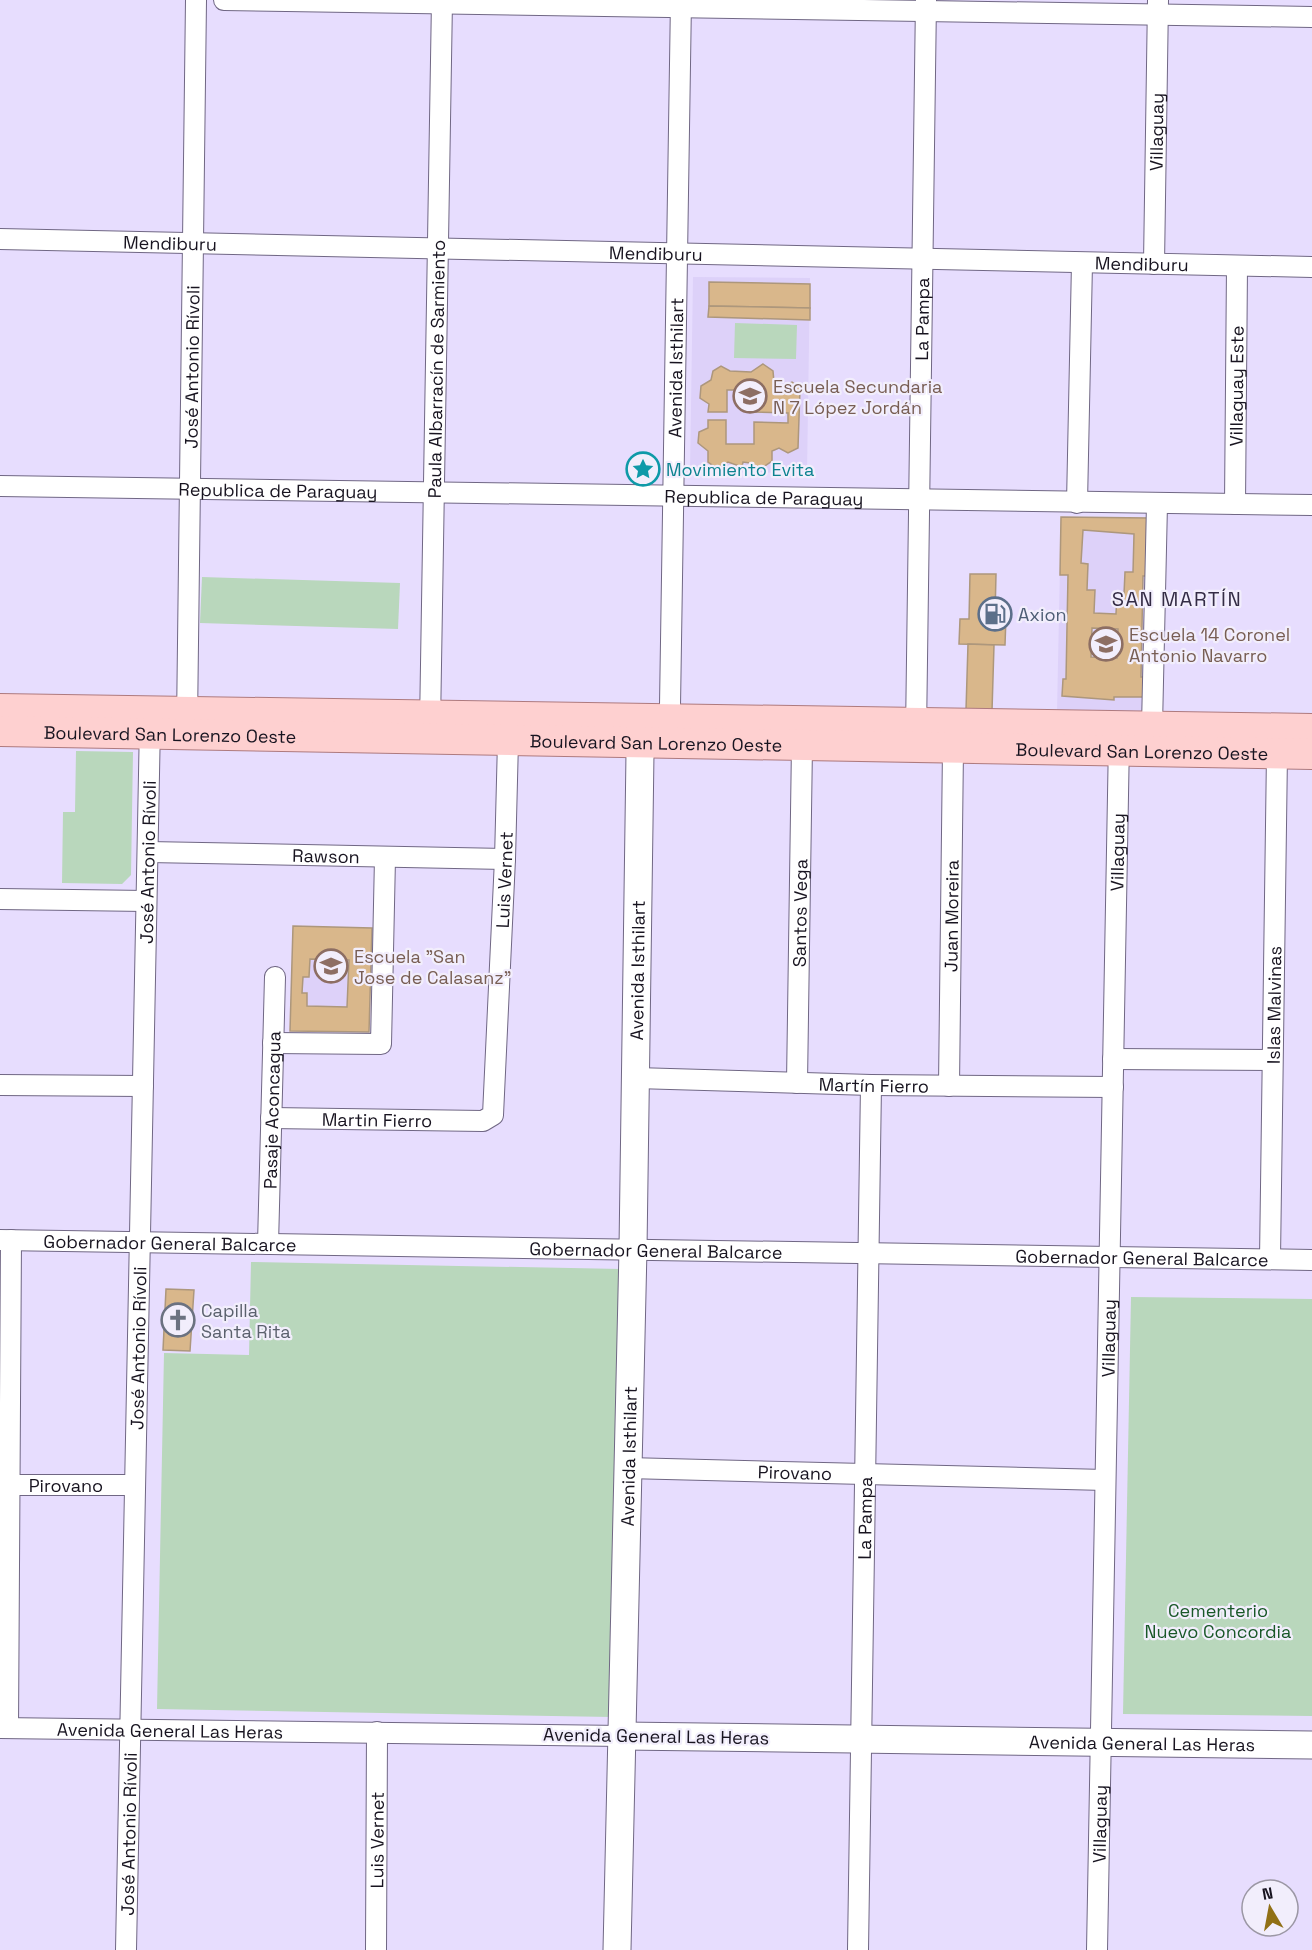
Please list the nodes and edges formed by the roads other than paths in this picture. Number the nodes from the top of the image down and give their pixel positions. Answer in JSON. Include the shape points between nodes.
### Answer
{"nodes":[{"id":1,"x":196,"y":0,"type":"edge"},
{"id":2,"x":224,"y":0,"type":"edge"},
{"id":3,"x":442,"y":1,"type":"edge"},
{"id":4,"x":681,"y":4,"type":"edge"},
{"id":5,"x":926,"y":6,"type":"edge"},
{"id":6,"x":1158,"y":8,"type":"edge"},
{"id":7,"x":1312,"y":17,"type":"edge"},
{"id":8,"x":0,"y":239,"type":"edge"},
{"id":9,"x":193,"y":243,"type":"junction"},
{"id":10,"x":439,"y":249,"type":"junction"},
{"id":11,"x":677,"y":253,"type":"junction"},
{"id":12,"x":922,"y":261,"type":"junction"},
{"id":13,"x":1082,"y":262,"type":"junction"},
{"id":14,"x":1154,"y":264,"type":"junction"},
{"id":15,"x":1237,"y":266,"type":"junction"},
{"id":16,"x":1312,"y":267,"type":"edge"},
{"id":17,"x":0,"y":486,"type":"edge"},
{"id":18,"x":189,"y":491,"type":"junction"},
{"id":19,"x":433,"y":494,"type":"junction"},
{"id":20,"x":673,"y":498,"type":"junction"},
{"id":21,"x":918,"y":501,"type":"junction"},
{"id":22,"x":1077,"y":502,"type":"junction"},
{"id":23,"x":1157,"y":504,"type":"junction"},
{"id":24,"x":1235,"y":504,"type":"junction"},
{"id":25,"x":1312,"y":505,"type":"edge"},
{"id":26,"x":0,"y":709,"type":"edge"},
{"id":27,"x":666,"y":718,"type":"junction"},
{"id":28,"x":150,"y":723,"type":"junction"},
{"id":29,"x":187,"y":723,"type":"junction"},
{"id":30,"x":1152,"y":726,"type":"junction"},
{"id":31,"x":430,"y":728,"type":"junction"},
{"id":32,"x":1312,"y":729,"type":"edge"},
{"id":33,"x":0,"y":731,"type":"edge"},
{"id":34,"x":916,"y":735,"type":"junction"},
{"id":35,"x":1119,"y":738,"type":"junction"},
{"id":36,"x":508,"y":741,"type":"junction"},
{"id":37,"x":646,"y":743,"type":"junction"},
{"id":38,"x":802,"y":745,"type":"junction"},
{"id":39,"x":953,"y":748,"type":"junction"},
{"id":40,"x":1277,"y":753,"type":"junction"},
{"id":41,"x":1312,"y":754,"type":"edge"},
{"id":42,"x":148,"y":852,"type":"junction"},
{"id":43,"x":385,"y":858,"type":"junction"},
{"id":44,"x":505,"y":859,"type":"junction"},
{"id":45,"x":0,"y":899,"type":"edge"},
{"id":46,"x":147,"y":901,"type":"junction"},
{"id":47,"x":275,"y":977,"type":"dead end"},
{"id":48,"x":273,"y":1043,"type":"junction"},
{"id":49,"x":1113,"y":1059,"type":"junction"},
{"id":50,"x":1272,"y":1060,"type":"junction"},
{"id":51,"x":636,"y":1078,"type":"junction"},
{"id":52,"x":797,"y":1083,"type":"junction"},
{"id":53,"x":0,"y":1085,"type":"edge"},
{"id":54,"x":871,"y":1085,"type":"junction"},
{"id":55,"x":143,"y":1086,"type":"junction"},
{"id":56,"x":949,"y":1086,"type":"junction"},
{"id":57,"x":1113,"y":1087,"type":"junction"},
{"id":58,"x":271,"y":1118,"type":"junction"},
{"id":59,"x":483,"y":1121,"type":"joint"},
{"id":60,"x":5,"y":1240,"type":"edge"},
{"id":61,"x":140,"y":1242,"type":"junction"},
{"id":62,"x":268,"y":1244,"type":"junction"},
{"id":63,"x":633,"y":1249,"type":"junction"},
{"id":64,"x":867,"y":1252,"type":"junction"},
{"id":65,"x":1112,"y":1257,"type":"junction"},
{"id":66,"x":1270,"y":1259,"type":"junction"},
{"id":67,"x":1312,"y":1260,"type":"edge"},
{"id":68,"x":627,"y":1468,"type":"junction"},
{"id":69,"x":864,"y":1475,"type":"junction"},
{"id":70,"x":1105,"y":1480,"type":"junction"},
{"id":71,"x":5,"y":1485,"type":"edge"},
{"id":72,"x":133,"y":1485,"type":"junction"},
{"id":73,"x":4,"y":1728,"type":"edge"},
{"id":74,"x":132,"y":1730,"type":"junction"},
{"id":75,"x":377,"y":1732,"type":"junction"},
{"id":76,"x":622,"y":1736,"type":"junction"},
{"id":77,"x":861,"y":1740,"type":"junction"},
{"id":78,"x":1103,"y":1741,"type":"junction"},
{"id":79,"x":1312,"y":1745,"type":"edge"},
{"id":80,"x":126,"y":1950,"type":"edge"},
{"id":81,"x":376,"y":1950,"type":"edge"},
{"id":82,"x":617,"y":1950,"type":"edge"},
{"id":83,"x":858,"y":1950,"type":"edge"},
{"id":84,"x":1097,"y":1950,"type":"edge"}],
"edges":[{"from":1,"to":9,"type":"street","name":"José Antonio Rívoli"},
{"from":2,"to":3,"type":"street"},
{"from":3,"to":4,"type":"street"},
{"from":3,"to":10,"type":"street","name":"Paula Albarracín de Sarmiento"},
{"from":4,"to":5,"type":"street"},
{"from":4,"to":11,"type":"street","name":"Avenida Isthilart"},
{"from":5,"to":6,"type":"street"},
{"from":5,"to":12,"type":"street","name":"La Pampa"},
{"from":6,"to":7,"type":"street"},
{"from":6,"to":14,"type":"street","name":"Villaguay"},
{"from":8,"to":9,"type":"street","name":"Mendiburu"},
{"from":9,"to":10,"type":"street","name":"Mendiburu"},
{"from":9,"to":18,"type":"street","name":"José Antonio Rívoli"},
{"from":10,"to":11,"type":"street","name":"Mendiburu"},
{"from":10,"to":19,"type":"street","name":"Paula Albarracín de Sarmiento"},
{"from":11,"to":12,"type":"street","name":"Mendiburu"},
{"from":11,"to":20,"type":"street","name":"Avenida Isthilart"},
{"from":12,"to":13,"type":"street","name":"Mendiburu"},
{"from":12,"to":21,"type":"street","name":"La Pampa"},
{"from":13,"to":14,"type":"street","name":"Mendiburu"},
{"from":13,"to":22,"type":"street"},
{"from":14,"to":15,"type":"street","name":"Mendiburu"},
{"from":15,"to":16,"type":"street","name":"Mendiburu"},
{"from":15,"to":24,"type":"street","name":"Villaguay Este"},
{"from":17,"to":18,"type":"street","name":"Republica de Paraguay"},
{"from":18,"to":19,"type":"street","name":"Republica de Paraguay"},
{"from":18,"to":29,"type":"street","name":"José Antonio Rívoli"},
{"from":19,"to":20,"type":"street","name":"Republica de Paraguay"},
{"from":19,"to":31,"type":"street","name":"Paula Albarracín de Sarmiento"},
{"from":20,"to":21,"type":"street","name":"Republica de Paraguay"},
{"from":20,"to":27,"type":"street","name":"Avenida Isthilart","via":[[670,706]]},
{"from":21,"to":22,"type":"street","name":"Republica de Paraguay"},
{"from":21,"to":34,"type":"street","name":"La Pampa"},
{"from":22,"to":23,"type":"street","name":"Republica de Paraguay"},
{"from":23,"to":24,"type":"street","name":"Republica de Paraguay"},
{"from":23,"to":30,"type":"street"},
{"from":24,"to":25,"type":"street","name":"Republica de Paraguay"},
{"from":26,"to":28,"type":"main road","name":"Boulevard San Lorenzo Oeste"},
{"from":27,"to":31,"type":"main road","name":"Boulevard San Lorenzo Oeste"},
{"from":27,"to":34,"type":"main road","name":"Boulevard San Lorenzo Oeste"},
{"from":27,"to":37,"type":"street","name":"Avenida Isthilart"},
{"from":28,"to":29,"type":"main road","name":"Boulevard San Lorenzo Oeste"},
{"from":28,"to":33,"type":"main road","name":"Boulevard San Lorenzo Oeste"},
{"from":28,"to":42,"type":"street","name":"José Antonio Rívoli"},
{"from":29,"to":31,"type":"main road","name":"Boulevard San Lorenzo Oeste"},
{"from":30,"to":32,"type":"main road","name":"Boulevard San Lorenzo Oeste"},
{"from":30,"to":35,"type":"main road","name":"Boulevard San Lorenzo Oeste"},
{"from":31,"to":36,"type":"main road","name":"Boulevard San Lorenzo Oeste"},
{"from":34,"to":35,"type":"main road","name":"Boulevard San Lorenzo Oeste"},
{"from":34,"to":38,"type":"main road","name":"Boulevard San Lorenzo Oeste"},
{"from":34,"to":39,"type":"main road","name":"Boulevard San Lorenzo Oeste"},
{"from":35,"to":39,"type":"main road","name":"Boulevard San Lorenzo Oeste"},
{"from":35,"to":40,"type":"main road","name":"Boulevard San Lorenzo Oeste"},
{"from":35,"to":49,"type":"street","name":"Villaguay"},
{"from":36,"to":37,"type":"main road","name":"Boulevard San Lorenzo Oeste"},
{"from":36,"to":44,"type":"street","name":"Luis Vernet"},
{"from":37,"to":38,"type":"main road","name":"Boulevard San Lorenzo Oeste"},
{"from":37,"to":51,"type":"street","name":"Avenida Isthilart","via":[[640,753]]},
{"from":38,"to":52,"type":"street","name":"Santos Vega"},
{"from":39,"to":56,"type":"street","name":"Juan Moreira"},
{"from":40,"to":41,"type":"main road","name":"Boulevard San Lorenzo Oeste"},
{"from":40,"to":50,"type":"street","name":"Islas Malvinas"},
{"from":42,"to":43,"type":"street","name":"Rawson"},
{"from":42,"to":46,"type":"street","name":"José Antonio Rívoli"},
{"from":43,"to":44,"type":"street","name":"Rawson"},
{"from":43,"to":48,"type":"street","via":[[381,1044]]},
{"from":44,"to":59,"type":"street","name":"Luis Vernet","via":[[494,1112]]},
{"from":45,"to":46,"type":"street"},
{"from":46,"to":55,"type":"street","name":"José Antonio Rívoli"},
{"from":47,"to":48,"type":"street","name":"Pasaje Aconcagua"},
{"from":48,"to":58,"type":"street","name":"Pasaje Aconcagua"},
{"from":49,"to":50,"type":"street"},
{"from":49,"to":57,"type":"street","name":"Villaguay"},
{"from":50,"to":66,"type":"street","name":"Islas Malvinas"},
{"from":51,"to":52,"type":"street","name":"Martín Fierro"},
{"from":51,"to":63,"type":"street","name":"Avenida Isthilart"},
{"from":52,"to":54,"type":"street","name":"Martín Fierro"},
{"from":53,"to":55,"type":"street"},
{"from":54,"to":56,"type":"street","name":"Martín Fierro"},
{"from":54,"to":64,"type":"street","name":"La Pampa"},
{"from":55,"to":61,"type":"street","name":"José Antonio Rívoli"},
{"from":56,"to":57,"type":"street","name":"Martín Fierro"},
{"from":57,"to":65,"type":"street","name":"Villaguay"},
{"from":58,"to":59,"type":"street","name":"Martin Fierro"},
{"from":58,"to":62,"type":"street","name":"Pasaje Aconcagua"},
{"from":60,"to":61,"type":"street","name":"Gobernador General Balcarce"},
{"from":60,"to":71,"type":"street"},
{"from":61,"to":62,"type":"street","name":"Gobernador General Balcarce"},
{"from":61,"to":72,"type":"street","name":"José Antonio Rívoli"},
{"from":62,"to":63,"type":"street","name":"Gobernador General Balcarce"},
{"from":63,"to":64,"type":"street","name":"Gobernador General Balcarce"},
{"from":63,"to":68,"type":"street","name":"Avenida Isthilart"},
{"from":64,"to":65,"type":"street","name":"Gobernador General Balcarce"},
{"from":64,"to":69,"type":"street","name":"La Pampa"},
{"from":65,"to":66,"type":"street","name":"Gobernador General Balcarce"},
{"from":65,"to":70,"type":"street","name":"Villaguay"},
{"from":66,"to":67,"type":"street","name":"Gobernador General Balcarce"},
{"from":68,"to":69,"type":"street","name":"Pirovano"},
{"from":68,"to":76,"type":"street","name":"Avenida Isthilart"},
{"from":69,"to":70,"type":"street","name":"Pirovano"},
{"from":69,"to":77,"type":"street","name":"La Pampa"},
{"from":70,"to":78,"type":"street","name":"Villaguay"},
{"from":71,"to":72,"type":"street","name":"Pirovano"},
{"from":71,"to":73,"type":"street"},
{"from":72,"to":74,"type":"street","name":"José Antonio Rívoli"},
{"from":73,"to":74,"type":"street","name":"Avenida General Las Heras"},
{"from":74,"to":75,"type":"street","name":"Avenida General Las Heras"},
{"from":74,"to":80,"type":"street","name":"José Antonio Rívoli"},
{"from":75,"to":76,"type":"street","name":"Avenida General Las Heras"},
{"from":75,"to":81,"type":"street","name":"Luis Vernet"},
{"from":76,"to":77,"type":"street","name":"Avenida General Las Heras"},
{"from":76,"to":82,"type":"street","name":"Avenida Isthilart"},
{"from":77,"to":78,"type":"street","name":"Avenida General Las Heras"},
{"from":77,"to":83,"type":"street","name":"La Pampa"},
{"from":78,"to":79,"type":"street","name":"Avenida General Las Heras"},
{"from":78,"to":84,"type":"street","name":"Villaguay"}]}
